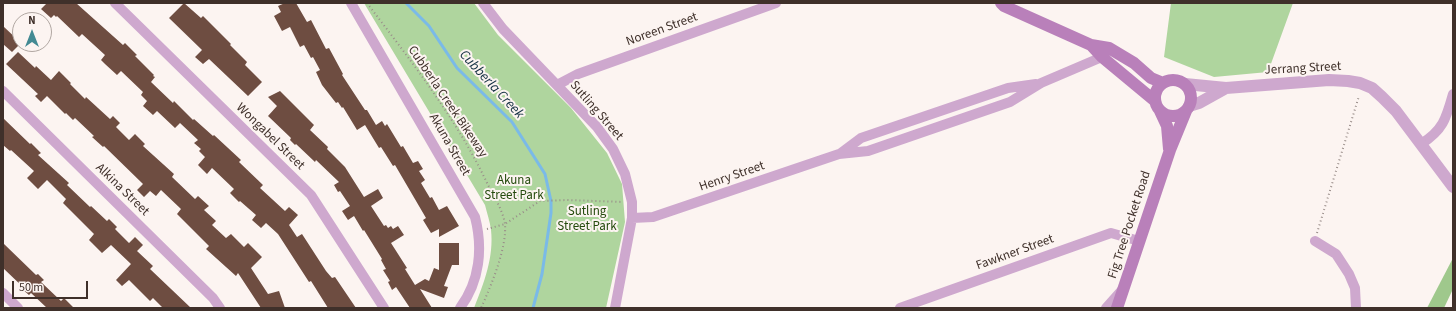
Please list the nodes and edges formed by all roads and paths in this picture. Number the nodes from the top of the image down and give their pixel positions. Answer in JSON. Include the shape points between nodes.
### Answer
{"nodes":[{"id":1,"x":115,"y":3,"type":"edge"},
{"id":2,"x":351,"y":3,"type":"edge"},
{"id":3,"x":367,"y":3,"type":"edge"},
{"id":4,"x":483,"y":3,"type":"edge"},
{"id":5,"x":776,"y":3,"type":"edge"},
{"id":6,"x":1001,"y":3,"type":"edge"},
{"id":7,"x":1106,"y":53,"type":"junction"},
{"id":8,"x":1163,"y":83,"type":"junction"},
{"id":9,"x":1040,"y":84,"type":"junction"},
{"id":10,"x":1185,"y":84,"type":"junction"},
{"id":11,"x":557,"y":85,"type":"junction"},
{"id":12,"x":1226,"y":88,"type":"junction"},
{"id":13,"x":3,"y":91,"type":"edge"},
{"id":14,"x":1453,"y":94,"type":"edge"},
{"id":15,"x":1359,"y":96,"type":"dead end"},
{"id":16,"x":1157,"y":106,"type":"junction"},
{"id":17,"x":1187,"y":108,"type":"junction"},
{"id":18,"x":1421,"y":144,"type":"junction"},
{"id":19,"x":1170,"y":150,"type":"junction"},
{"id":20,"x":839,"y":154,"type":"junction"},
{"id":21,"x":1453,"y":187,"type":"edge"},
{"id":22,"x":632,"y":202,"type":"junction"},
{"id":23,"x":632,"y":218,"type":"junction"},
{"id":24,"x":504,"y":224,"type":"junction"},
{"id":25,"x":479,"y":231,"type":"junction"},
{"id":26,"x":1139,"y":241,"type":"junction"},
{"id":27,"x":1315,"y":241,"type":"joint"},
{"id":28,"x":1124,"y":288,"type":"junction"},
{"id":29,"x":3,"y":293,"type":"edge"},
{"id":30,"x":18,"y":308,"type":"edge"},
{"id":31,"x":220,"y":308,"type":"edge"},
{"id":32,"x":384,"y":308,"type":"edge"},
{"id":33,"x":460,"y":308,"type":"edge"},
{"id":34,"x":481,"y":308,"type":"edge"},
{"id":35,"x":615,"y":308,"type":"edge"},
{"id":36,"x":900,"y":308,"type":"edge"},
{"id":37,"x":1106,"y":308,"type":"edge"},
{"id":38,"x":1117,"y":308,"type":"edge"},
{"id":39,"x":1356,"y":308,"type":"edge"}],
"edges":[{"from":1,"to":32,"type":"street","name":"Wongabel Street","via":[[311,195]]},
{"from":2,"to":25,"type":"street","name":"Akuna Street","via":[[475,217]]},
{"from":3,"to":24,"type":"path","name":"Cubberla Creek Bikeway","via":[[460,133],[479,165]]},
{"from":4,"to":11,"type":"street","name":"Sutling Street","via":[[503,30]]},
{"from":5,"to":11,"type":"street","name":"Noreen Street","via":[[578,74]]},
{"from":6,"to":7,"type":"main road","name":"Fig Tree Pocket Road"},
{"from":7,"to":8,"type":"main road","name":"Fig Tree Pocket Road","via":[[1134,63],[1151,78]]},
{"from":7,"to":9,"type":"street","name":"Henry Street"},
{"from":7,"to":16,"type":"main road","name":"Fig Tree Pocket Road"},
{"from":8,"to":10,"type":"main road","via":[[1174,80]]},
{"from":8,"to":16,"type":"main road","via":[[1156,91]]},
{"from":9,"to":20,"type":"street","name":"Henry Street","via":[[1010,102],[868,151]]},
{"from":9,"to":20,"type":"street","name":"Henry Street","via":[[1008,88],[861,138]]},
{"from":10,"to":12,"type":"street","name":"Jerrang Street"},
{"from":10,"to":17,"type":"main road","via":[[1191,94]]},
{"from":11,"to":22,"type":"street","name":"Sutling Street","via":[[613,149],[625,174]]},
{"from":12,"to":17,"type":"street","name":"Jerrang Street"},
{"from":12,"to":18,"type":"street","name":"Jerrang Street","via":[[1329,80],[1360,83],[1372,88],[1382,97]]},
{"from":13,"to":31,"type":"street","name":"Alkina Street","via":[[213,298]]},
{"from":14,"to":18,"type":"street","via":[[1447,115],[1439,130]]},
{"from":15,"to":27,"type":"path"},
{"from":16,"to":17,"type":"main road","via":[[1170,116],[1176,116]]},
{"from":16,"to":19,"type":"main road","name":"Fig Tree Pocket Road","via":[[1167,126]]},
{"from":17,"to":19,"type":"main road","name":"Fig Tree Pocket Road"},
{"from":18,"to":21,"type":"street","name":"Jerrang Street"},
{"from":19,"to":26,"type":"main road","name":"Fig Tree Pocket Road"},
{"from":20,"to":23,"type":"street","name":"Henry Street","via":[[653,217]]},
{"from":22,"to":23,"type":"street","name":"Sutling Street"},
{"from":22,"to":24,"type":"path","via":[[540,201]]},
{"from":23,"to":35,"type":"street","name":"Sutling Street"},
{"from":24,"to":25,"type":"path"},
{"from":24,"to":34,"type":"path","name":"Cubberla Creek Bikeway","via":[[502,249]]},
{"from":25,"to":33,"type":"street","name":"Akuna Street","via":[[477,274]]},
{"from":26,"to":28,"type":"main road","name":"Fig Tree Pocket Road"},
{"from":26,"to":36,"type":"street","name":"Fawkner Street","via":[[1111,233]]},
{"from":27,"to":39,"type":"street","via":[[1336,254],[1349,274],[1355,288]]},
{"from":28,"to":37,"type":"street"},
{"from":28,"to":38,"type":"main road","name":"Fig Tree Pocket Road"},
{"from":29,"to":30,"type":"street"}]}
